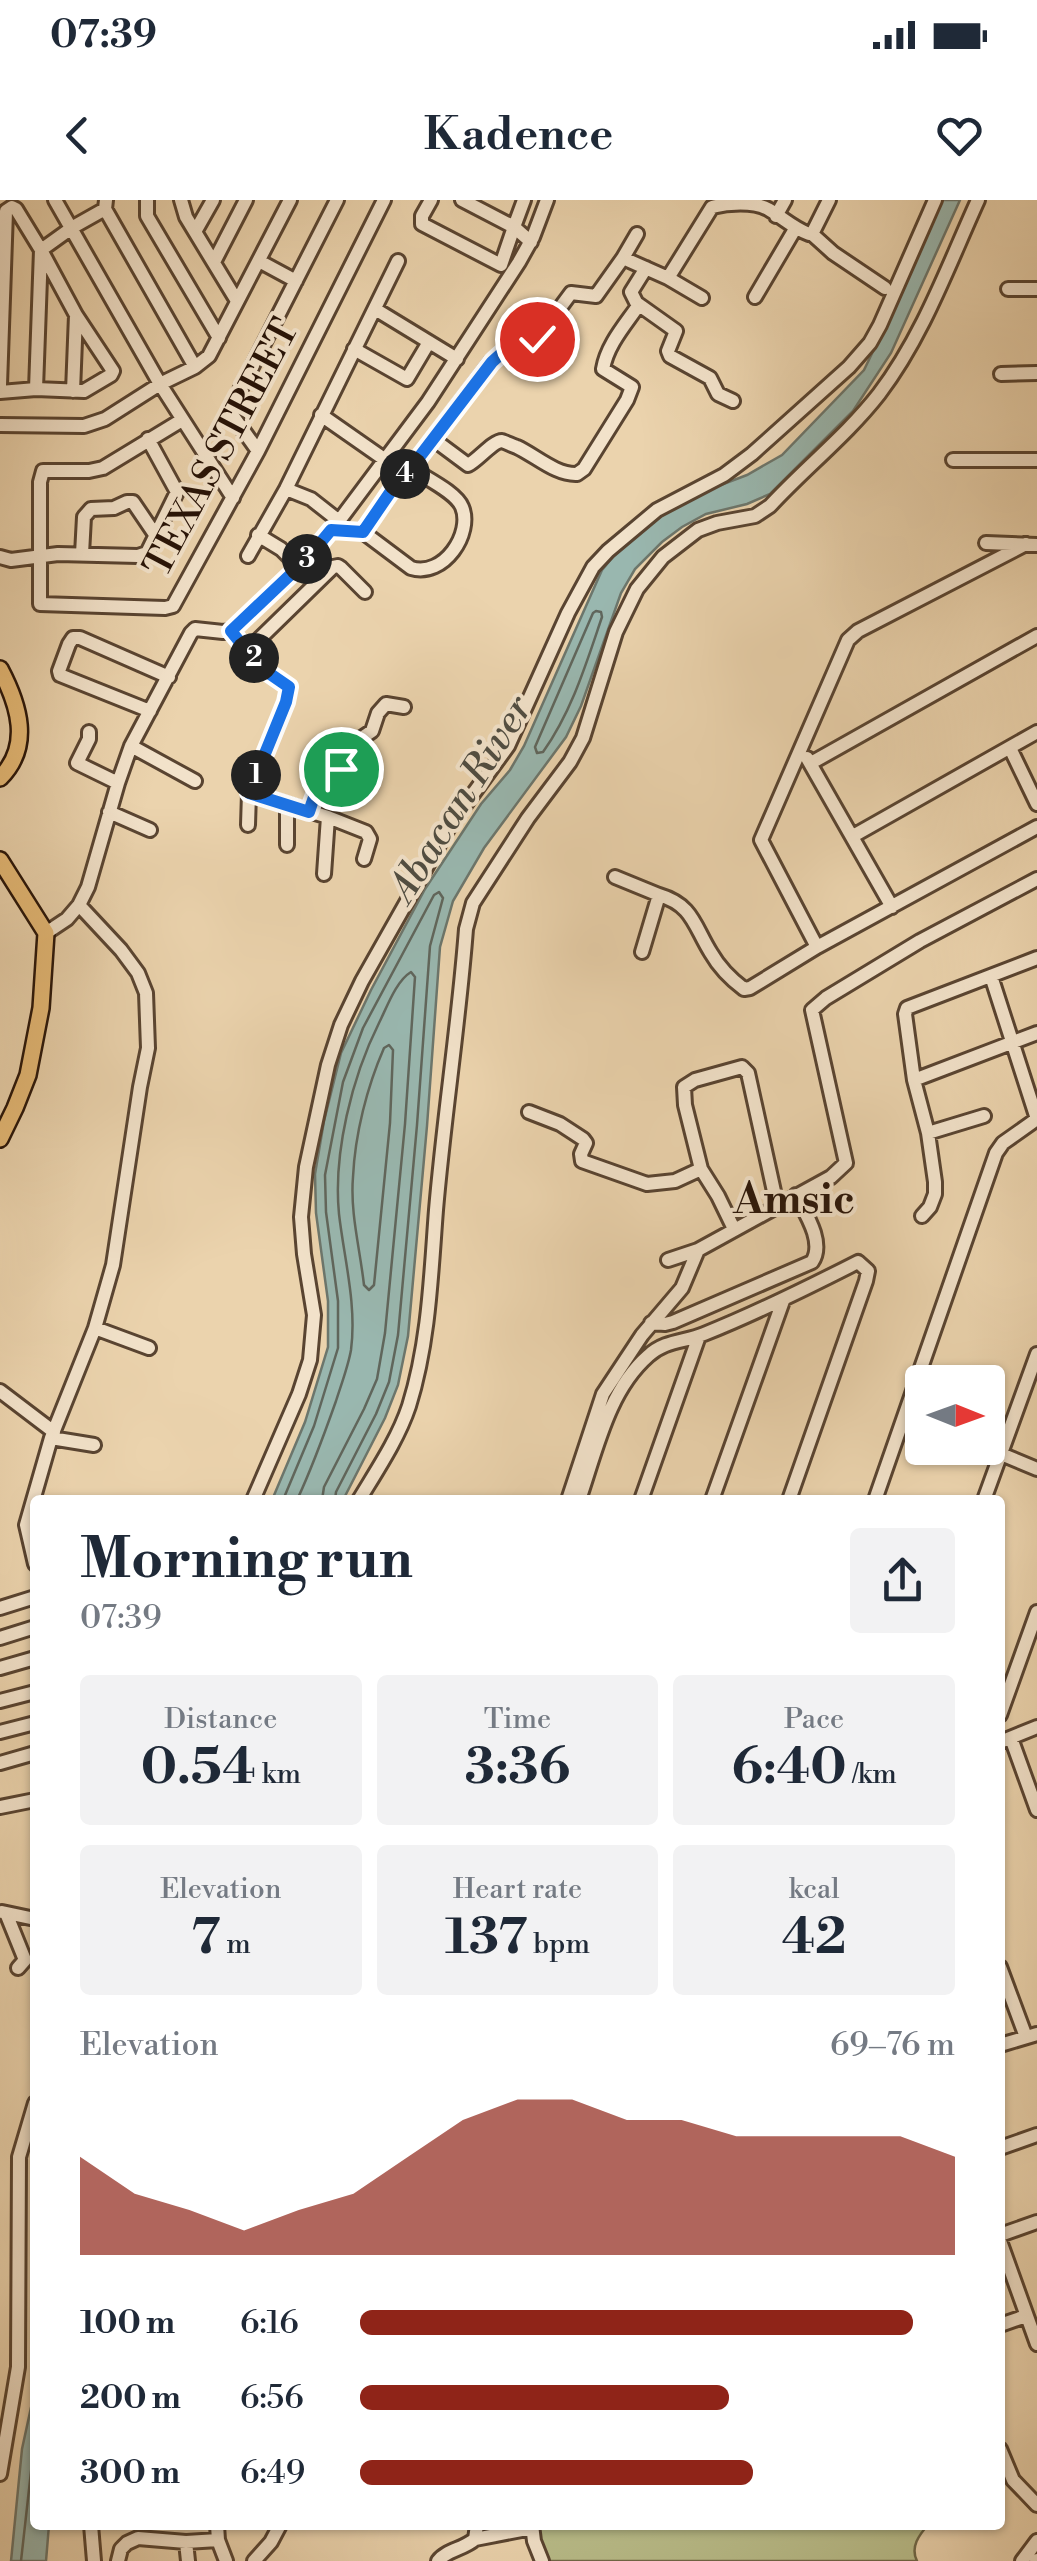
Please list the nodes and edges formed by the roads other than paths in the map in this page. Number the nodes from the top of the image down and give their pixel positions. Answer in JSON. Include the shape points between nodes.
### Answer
{"nodes":[{"id":1,"x":55,"y":200,"type":"edge"},
{"id":2,"x":147,"y":200,"type":"edge"},
{"id":3,"x":181,"y":200,"type":"edge"},
{"id":4,"x":213,"y":200,"type":"edge"},
{"id":5,"x":246,"y":200,"type":"edge"},
{"id":6,"x":290,"y":200,"type":"edge"},
{"id":7,"x":337,"y":200,"type":"edge"},
{"id":8,"x":384,"y":200,"type":"edge"},
{"id":9,"x":431,"y":200,"type":"edge"},
{"id":10,"x":462,"y":200,"type":"edge"},
{"id":11,"x":524,"y":200,"type":"edge"},
{"id":12,"x":548,"y":200,"type":"edge"},
{"id":13,"x":785,"y":200,"type":"edge"},
{"id":14,"x":830,"y":200,"type":"edge"},
{"id":15,"x":935,"y":200,"type":"edge"},
{"id":16,"x":978,"y":200,"type":"edge"},
{"id":17,"x":106,"y":204,"type":"edge"},
{"id":18,"x":776,"y":216,"type":"junction"},
{"id":19,"x":514,"y":226,"type":"junction"},
{"id":20,"x":73,"y":227,"type":"junction"},
{"id":21,"x":796,"y":229,"type":"junction"},
{"id":22,"x":196,"y":230,"type":"junction"},
{"id":23,"x":638,"y":234,"type":"dead end"},
{"id":24,"x":812,"y":234,"type":"junction"},
{"id":25,"x":530,"y":242,"type":"junction"},
{"id":26,"x":42,"y":250,"type":"junction"},
{"id":27,"x":623,"y":258,"type":"junction"},
{"id":28,"x":259,"y":261,"type":"junction"},
{"id":29,"x":214,"y":262,"type":"junction"},
{"id":30,"x":398,"y":262,"type":"dead end"},
{"id":31,"x":646,"y":268,"type":"junction"},
{"id":32,"x":668,"y":278,"type":"junction"},
{"id":33,"x":296,"y":281,"type":"junction"},
{"id":34,"x":885,"y":288,"type":"dead end"},
{"id":35,"x":1037,"y":289,"type":"edge"},
{"id":36,"x":1008,"y":290,"type":"dead end"},
{"id":37,"x":600,"y":293,"type":"junction"},
{"id":38,"x":755,"y":297,"type":"dead end"},
{"id":39,"x":702,"y":298,"type":"dead end"},
{"id":40,"x":635,"y":299,"type":"junction"},
{"id":41,"x":237,"y":301,"type":"junction"},
{"id":42,"x":375,"y":309,"type":"junction"},
{"id":43,"x":76,"y":315,"type":"junction"},
{"id":44,"x":219,"y":338,"type":"junction"},
{"id":45,"x":429,"y":342,"type":"junction"},
{"id":46,"x":354,"y":349,"type":"junction"},
{"id":47,"x":457,"y":358,"type":"junction"},
{"id":48,"x":195,"y":367,"type":"junction"},
{"id":49,"x":1001,"y":374,"type":"dead end"},
{"id":50,"x":1037,"y":374,"type":"edge"},
{"id":51,"x":160,"y":384,"type":"junction"},
{"id":52,"x":0,"y":388,"type":"edge"},
{"id":53,"x":36,"y":389,"type":"junction"},
{"id":54,"x":73,"y":391,"type":"junction"},
{"id":55,"x":733,"y":401,"type":"dead end"},
{"id":56,"x":423,"y":409,"type":"junction"},
{"id":57,"x":322,"y":415,"type":"junction"},
{"id":58,"x":182,"y":420,"type":"junction"},
{"id":59,"x":444,"y":424,"type":"junction"},
{"id":60,"x":0,"y":425,"type":"edge"},
{"id":61,"x":148,"y":439,"type":"junction"},
{"id":62,"x":433,"y":439,"type":"junction"},
{"id":63,"x":258,"y":451,"type":"junction"},
{"id":64,"x":384,"y":459,"type":"junction"},
{"id":65,"x":953,"y":460,"type":"dead end"},
{"id":66,"x":1037,"y":460,"type":"edge"},
{"id":67,"x":411,"y":468,"type":"junction"},
{"id":68,"x":286,"y":489,"type":"junction"},
{"id":69,"x":233,"y":498,"type":"junction"},
{"id":70,"x":335,"y":526,"type":"junction"},
{"id":71,"x":363,"y":532,"type":"junction"},
{"id":72,"x":258,"y":535,"type":"junction"},
{"id":73,"x":156,"y":536,"type":"junction"},
{"id":74,"x":986,"y":543,"type":"dead end"},
{"id":75,"x":1032,"y":544,"type":"edge"},
{"id":76,"x":82,"y":554,"type":"junction"},
{"id":77,"x":40,"y":556,"type":"junction"},
{"id":78,"x":248,"y":556,"type":"dead end"},
{"id":79,"x":0,"y":557,"type":"edge"},
{"id":80,"x":299,"y":566,"type":"junction"},
{"id":81,"x":273,"y":592,"type":"junction"},
{"id":82,"x":365,"y":592,"type":"dead end"},
{"id":83,"x":294,"y":606,"type":"junction"},
{"id":84,"x":231,"y":631,"type":"junction"},
{"id":85,"x":1037,"y":636,"type":"edge"},
{"id":86,"x":248,"y":650,"type":"junction"},
{"id":87,"x":0,"y":669,"type":"edge"},
{"id":88,"x":169,"y":677,"type":"junction"},
{"id":89,"x":404,"y":707,"type":"dead end"},
{"id":90,"x":150,"y":711,"type":"junction"},
{"id":91,"x":89,"y":732,"type":"dead end"},
{"id":92,"x":1037,"y":732,"type":"edge"},
{"id":93,"x":131,"y":746,"type":"junction"},
{"id":94,"x":1010,"y":748,"type":"junction"},
{"id":95,"x":802,"y":750,"type":"junction"},
{"id":96,"x":810,"y":763,"type":"junction"},
{"id":97,"x":0,"y":778,"type":"edge"},
{"id":98,"x":196,"y":781,"type":"dead end"},
{"id":99,"x":118,"y":782,"type":"junction"},
{"id":100,"x":249,"y":793,"type":"junction"},
{"id":101,"x":1037,"y":804,"type":"edge"},
{"id":102,"x":287,"y":806,"type":"junction"},
{"id":103,"x":109,"y":812,"type":"junction"},
{"id":104,"x":309,"y":812,"type":"junction"},
{"id":105,"x":328,"y":817,"type":"junction"},
{"id":106,"x":248,"y":825,"type":"dead end"},
{"id":107,"x":1037,"y":827,"type":"edge"},
{"id":108,"x":150,"y":830,"type":"dead end"},
{"id":109,"x":853,"y":836,"type":"junction"},
{"id":110,"x":287,"y":846,"type":"dead end"},
{"id":111,"x":364,"y":859,"type":"dead end"},
{"id":112,"x":0,"y":860,"type":"edge"},
{"id":113,"x":324,"y":874,"type":"dead end"},
{"id":114,"x":615,"y":876,"type":"dead end"},
{"id":115,"x":1037,"y":879,"type":"edge"},
{"id":116,"x":659,"y":894,"type":"junction"},
{"id":117,"x":79,"y":905,"type":"junction"},
{"id":118,"x":892,"y":908,"type":"junction"},
{"id":119,"x":46,"y":934,"type":"junction"},
{"id":120,"x":817,"y":947,"type":"junction"},
{"id":121,"x":642,"y":952,"type":"dead end"},
{"id":122,"x":1037,"y":958,"type":"edge"},
{"id":123,"x":991,"y":976,"type":"junction"},
{"id":124,"x":1037,"y":1032,"type":"edge"},
{"id":125,"x":1010,"y":1042,"type":"junction"},
{"id":126,"x":914,"y":1080,"type":"junction"},
{"id":127,"x":529,"y":1112,"type":"dead end"},
{"id":128,"x":984,"y":1116,"type":"dead end"},
{"id":129,"x":1037,"y":1119,"type":"edge"},
{"id":130,"x":928,"y":1134,"type":"junction"},
{"id":131,"x":0,"y":1139,"type":"edge"},
{"id":132,"x":701,"y":1169,"type":"junction"},
{"id":133,"x":796,"y":1195,"type":"junction"},
{"id":134,"x":777,"y":1205,"type":"junction"},
{"id":135,"x":922,"y":1216,"type":"dead end"},
{"id":136,"x":734,"y":1229,"type":"junction"},
{"id":137,"x":698,"y":1250,"type":"junction"},
{"id":138,"x":668,"y":1260,"type":"dead end"},
{"id":139,"x":783,"y":1301,"type":"junction"},
{"id":140,"x":651,"y":1322,"type":"junction"},
{"id":141,"x":95,"y":1328,"type":"junction"},
{"id":142,"x":699,"y":1336,"type":"junction"},
{"id":143,"x":149,"y":1348,"type":"dead end"},
{"id":144,"x":1037,"y":1354,"type":"edge"},
{"id":145,"x":1033,"y":1375,"type":"edge"},
{"id":146,"x":0,"y":1391,"type":"edge"},
{"id":147,"x":52,"y":1435,"type":"junction"},
{"id":148,"x":1005,"y":1442,"type":"edge"},
{"id":149,"x":94,"y":1445,"type":"dead end"},
{"id":150,"x":1005,"y":1456,"type":"edge"},
{"id":151,"x":996,"y":1465,"type":"edge"},
{"id":152,"x":1037,"y":1469,"type":"edge"},
{"id":153,"x":37,"y":1495,"type":"edge"},
{"id":154,"x":255,"y":1495,"type":"edge"},
{"id":155,"x":362,"y":1495,"type":"edge"},
{"id":156,"x":570,"y":1495,"type":"edge"},
{"id":157,"x":581,"y":1495,"type":"edge"},
{"id":158,"x":644,"y":1495,"type":"edge"},
{"id":159,"x":714,"y":1495,"type":"edge"},
{"id":160,"x":792,"y":1495,"type":"edge"},
{"id":161,"x":877,"y":1495,"type":"edge"},
{"id":162,"x":986,"y":1495,"type":"edge"},
{"id":163,"x":30,"y":1516,"type":"edge"},
{"id":164,"x":30,"y":1542,"type":"edge"},
{"id":165,"x":30,"y":1599,"type":"edge"},
{"id":166,"x":0,"y":1608,"type":"edge"},
{"id":167,"x":1037,"y":1612,"type":"edge"},
{"id":168,"x":30,"y":1629,"type":"edge"},
{"id":169,"x":0,"y":1638,"type":"edge"},
{"id":170,"x":30,"y":1659,"type":"edge"},
{"id":171,"x":0,"y":1668,"type":"edge"},
{"id":172,"x":30,"y":1693,"type":"edge"},
{"id":173,"x":0,"y":1701,"type":"edge"},
{"id":174,"x":1005,"y":1701,"type":"edge"},
{"id":175,"x":30,"y":1724,"type":"edge"},
{"id":176,"x":1037,"y":1727,"type":"edge"},
{"id":177,"x":0,"y":1732,"type":"edge"},
{"id":178,"x":1005,"y":1740,"type":"edge"},
{"id":179,"x":30,"y":1753,"type":"edge"},
{"id":180,"x":0,"y":1762,"type":"edge"},
{"id":181,"x":30,"y":1801,"type":"edge"},
{"id":182,"x":0,"y":1807,"type":"edge"},
{"id":183,"x":1037,"y":1810,"type":"edge"},
{"id":184,"x":3,"y":1912,"type":"edge"},
{"id":185,"x":30,"y":1919,"type":"edge"},
{"id":186,"x":18,"y":1968,"type":"dead end"},
{"id":187,"x":1005,"y":1978,"type":"edge"},
{"id":188,"x":1031,"y":2036,"type":"edge"},
{"id":189,"x":1005,"y":2043,"type":"edge"},
{"id":190,"x":30,"y":2119,"type":"edge"},
{"id":191,"x":1037,"y":2135,"type":"edge"},
{"id":192,"x":1005,"y":2146,"type":"edge"},
{"id":193,"x":1037,"y":2222,"type":"edge"},
{"id":194,"x":1005,"y":2236,"type":"edge"},
{"id":195,"x":1005,"y":2253,"type":"edge"},
{"id":196,"x":1026,"y":2316,"type":"junction"},
{"id":197,"x":1005,"y":2323,"type":"edge"},
{"id":198,"x":1037,"y":2344,"type":"edge"},
{"id":199,"x":1005,"y":2461,"type":"edge"},
{"id":200,"x":0,"y":2474,"type":"edge"},
{"id":201,"x":1037,"y":2505,"type":"edge"},
{"id":202,"x":91,"y":2530,"type":"edge"},
{"id":203,"x":277,"y":2530,"type":"edge"},
{"id":204,"x":533,"y":2530,"type":"edge"},
{"id":205,"x":164,"y":2532,"type":"edge"},
{"id":206,"x":218,"y":2532,"type":"edge"},
{"id":207,"x":476,"y":2532,"type":"edge"},
{"id":208,"x":1037,"y":2541,"type":"edge"},
{"id":209,"x":186,"y":2542,"type":"junction"},
{"id":210,"x":94,"y":2561,"type":"edge"},
{"id":211,"x":118,"y":2561,"type":"edge"},
{"id":212,"x":188,"y":2561,"type":"edge"},
{"id":213,"x":226,"y":2561,"type":"edge"},
{"id":214,"x":254,"y":2561,"type":"edge"},
{"id":215,"x":438,"y":2561,"type":"edge"},
{"id":216,"x":542,"y":2561,"type":"edge"},
{"id":217,"x":1022,"y":2561,"type":"edge"}],
"edges":[{"from":1,"to":20,"type":"street"},
{"from":2,"to":44,"type":"street","via":[[147,216]]},
{"from":3,"to":22,"type":"street"},
{"from":4,"to":22,"type":"street"},
{"from":5,"to":29,"type":"street"},
{"from":6,"to":28,"type":"street"},
{"from":7,"to":33,"type":"street"},
{"from":8,"to":63,"type":"street","name":"TEXAS STREET"},
{"from":9,"to":19,"type":"street","via":[[422,224],[501,265]]},
{"from":10,"to":19,"type":"street"},
{"from":11,"to":19,"type":"street"},
{"from":12,"to":25,"type":"street"},
{"from":13,"to":18,"type":"street"},
{"from":14,"to":24,"type":"street"},
{"from":15,"to":154,"type":"street","via":[[880,325],[849,368],[752,454],[658,510],[593,566],[508,746],[449,827],[378,950],[341,1025],[316,1111],[302,1195],[314,1315],[310,1360]]},
{"from":16,"to":155,"type":"street","via":[[913,340],[878,394],[770,506],[698,530],[663,557],[631,598],[583,738],[473,903],[422,1351],[402,1424]]},
{"from":17,"to":20,"type":"street"},
{"from":17,"to":48,"type":"street"},
{"from":18,"to":21,"type":"street"},
{"from":18,"to":32,"type":"street","via":[[754,204],[712,206]]},
{"from":19,"to":25,"type":"street"},
{"from":20,"to":26,"type":"street"},
{"from":20,"to":51,"type":"street"},
{"from":21,"to":24,"type":"street"},
{"from":21,"to":38,"type":"street"},
{"from":22,"to":29,"type":"street"},
{"from":23,"to":27,"type":"street"},
{"from":24,"to":34,"type":"street"},
{"from":25,"to":47,"type":"street"},
{"from":26,"to":43,"type":"street"},
{"from":26,"to":52,"type":"street","via":[[16,209],[8,208]]},
{"from":26,"to":53,"type":"street"},
{"from":27,"to":31,"type":"street"},
{"from":27,"to":37,"type":"street"},
{"from":28,"to":33,"type":"street"},
{"from":28,"to":41,"type":"street"},
{"from":29,"to":41,"type":"street"},
{"from":30,"to":42,"type":"street"},
{"from":31,"to":32,"type":"street"},
{"from":31,"to":40,"type":"street","via":[[632,288]]},
{"from":32,"to":39,"type":"street"},
{"from":33,"to":63,"type":"street","via":[[232,406]]},
{"from":35,"to":36,"type":"street"},
{"from":37,"to":40,"type":"street"},
{"from":37,"to":59,"type":"street","via":[[571,293],[537,339],[492,362]]},
{"from":40,"to":55,"type":"street","via":[[676,331],[670,356],[710,378],[718,394]]},
{"from":40,"to":62,"type":"street","via":[[603,365],[631,390],[577,474],[502,441],[468,464]]},
{"from":41,"to":44,"type":"street"},
{"from":42,"to":45,"type":"street"},
{"from":42,"to":46,"type":"street"},
{"from":43,"to":54,"type":"street"},
{"from":43,"to":54,"type":"street","via":[[113,371]]},
{"from":44,"to":48,"type":"street"},
{"from":45,"to":46,"type":"street","via":[[407,379]]},
{"from":45,"to":47,"type":"street"},
{"from":46,"to":57,"type":"street"},
{"from":47,"to":56,"type":"street"},
{"from":48,"to":51,"type":"street"},
{"from":49,"to":50,"type":"street"},
{"from":51,"to":58,"type":"street"},
{"from":51,"to":60,"type":"street","via":[[84,426]]},
{"from":52,"to":53,"type":"street"},
{"from":53,"to":54,"type":"street"},
{"from":56,"to":59,"type":"street"},
{"from":56,"to":64,"type":"street"},
{"from":57,"to":64,"type":"street"},
{"from":57,"to":68,"type":"street"},
{"from":58,"to":61,"type":"street"},
{"from":58,"to":69,"type":"street"},
{"from":59,"to":62,"type":"street"},
{"from":61,"to":73,"type":"street","via":[[177,492]]},
{"from":61,"to":77,"type":"street","via":[[103,468],[43,471]]},
{"from":62,"to":67,"type":"street"},
{"from":63,"to":69,"type":"street","name":"TEXAS STREET"},
{"from":64,"to":70,"type":"street"},
{"from":65,"to":66,"type":"street"},
{"from":67,"to":71,"type":"street"},
{"from":67,"to":71,"type":"street","via":[[456,498],[464,511],[450,557],[433,568],[411,568]]},
{"from":68,"to":70,"type":"street","via":[[311,498]]},
{"from":68,"to":72,"type":"street"},
{"from":69,"to":77,"type":"street","name":"TEXAS STREET","via":[[172,606],[40,604]]},
{"from":70,"to":71,"type":"street"},
{"from":70,"to":80,"type":"street"},
{"from":72,"to":78,"type":"street"},
{"from":72,"to":80,"type":"street"},
{"from":73,"to":76,"type":"street","via":[[142,556]]},
{"from":73,"to":76,"type":"street","via":[[133,502],[91,509],[84,516]]},
{"from":74,"to":75,"type":"street"},
{"from":75,"to":95,"type":"street","via":[[848,640]]},
{"from":76,"to":77,"type":"street"},
{"from":77,"to":79,"type":"street"},
{"from":80,"to":81,"type":"street"},
{"from":81,"to":83,"type":"street"},
{"from":81,"to":84,"type":"street"},
{"from":82,"to":83,"type":"street","via":[[338,566]]},
{"from":83,"to":86,"type":"street"},
{"from":84,"to":86,"type":"street"},
{"from":84,"to":88,"type":"street","via":[[195,629]]},
{"from":85,"to":96,"type":"street"},
{"from":86,"to":100,"type":"street","via":[[289,687]]},
{"from":87,"to":97,"type":"main road","via":[[15,698],[20,731],[10,768]]},
{"from":88,"to":90,"type":"street"},
{"from":88,"to":90,"type":"street","via":[[80,638],[68,644],[60,675]]},
{"from":89,"to":104,"type":"street","via":[[386,704],[372,731],[347,748],[340,772],[322,781]]},
{"from":90,"to":93,"type":"street"},
{"from":91,"to":99,"type":"street","via":[[77,763]]},
{"from":92,"to":94,"type":"street"},
{"from":93,"to":98,"type":"street"},
{"from":93,"to":99,"type":"street"},
{"from":94,"to":101,"type":"street"},
{"from":94,"to":109,"type":"street"},
{"from":95,"to":96,"type":"street"},
{"from":95,"to":120,"type":"street","via":[[760,840]]},
{"from":96,"to":109,"type":"street"},
{"from":99,"to":103,"type":"street"},
{"from":100,"to":102,"type":"street"},
{"from":100,"to":106,"type":"street"},
{"from":102,"to":104,"type":"street"},
{"from":102,"to":110,"type":"street"},
{"from":103,"to":108,"type":"street"},
{"from":103,"to":117,"type":"street"},
{"from":104,"to":105,"type":"street"},
{"from":105,"to":111,"type":"street","via":[[369,834]]},
{"from":105,"to":113,"type":"street"},
{"from":107,"to":118,"type":"street"},
{"from":109,"to":118,"type":"street"},
{"from":112,"to":119,"type":"main road"},
{"from":114,"to":116,"type":"street"},
{"from":115,"to":133,"type":"street","via":[[920,941],[812,1010],[846,1163]]},
{"from":116,"to":120,"type":"street","via":[[686,909],[711,953],[744,989]]},
{"from":116,"to":121,"type":"street"},
{"from":117,"to":119,"type":"street"},
{"from":117,"to":141,"type":"street","via":[[121,950],[146,994],[148,1048],[117,1249]]},
{"from":118,"to":120,"type":"street"},
{"from":119,"to":131,"type":"main road","via":[[28,1075]]},
{"from":122,"to":123,"type":"street"},
{"from":123,"to":125,"type":"street"},
{"from":123,"to":126,"type":"street","via":[[907,1008]]},
{"from":124,"to":125,"type":"street"},
{"from":125,"to":126,"type":"street"},
{"from":125,"to":129,"type":"street"},
{"from":126,"to":130,"type":"street"},
{"from":127,"to":132,"type":"street","via":[[583,1139],[582,1161],[647,1184]]},
{"from":128,"to":130,"type":"street"},
{"from":129,"to":161,"type":"street","via":[[996,1153]]},
{"from":130,"to":135,"type":"street","via":[[936,1194]]},
{"from":132,"to":134,"type":"street","via":[[684,1088],[742,1067]]},
{"from":132,"to":136,"type":"street"},
{"from":133,"to":134,"type":"street"},
{"from":133,"to":140,"type":"street","via":[[818,1246],[812,1262],[673,1322]]},
{"from":134,"to":136,"type":"street"},
{"from":136,"to":137,"type":"street"},
{"from":137,"to":138,"type":"street"},
{"from":137,"to":140,"type":"street","via":[[682,1288]]},
{"from":139,"to":142,"type":"street"},
{"from":139,"to":159,"type":"street"},
{"from":139,"to":160,"type":"street","via":[[858,1262],[868,1271]]},
{"from":140,"to":156,"type":"street","via":[[603,1394]]},
{"from":141,"to":143,"type":"street"},
{"from":141,"to":147,"type":"street"},
{"from":142,"to":157,"type":"street","via":[[661,1346],[632,1374],[610,1408]]},
{"from":142,"to":158,"type":"street"},
{"from":144,"to":145,"type":"street"},
{"from":145,"to":148,"type":"street"},
{"from":146,"to":147,"type":"street"},
{"from":147,"to":149,"type":"street"},
{"from":147,"to":153,"type":"street"},
{"from":150,"to":152,"type":"street"},
{"from":151,"to":162,"type":"street"},
{"from":163,"to":164,"type":"street"},
{"from":165,"to":166,"type":"street"},
{"from":167,"to":174,"type":"street"},
{"from":168,"to":169,"type":"street"},
{"from":170,"to":171,"type":"street"},
{"from":172,"to":173,"type":"street"},
{"from":175,"to":177,"type":"street"},
{"from":176,"to":178,"type":"street"},
{"from":178,"to":183,"type":"street"},
{"from":179,"to":180,"type":"street"},
{"from":181,"to":182,"type":"street"},
{"from":184,"to":185,"type":"street"},
{"from":184,"to":186,"type":"street","via":[[25,1960]]},
{"from":187,"to":188,"type":"street"},
{"from":188,"to":189,"type":"street"},
{"from":190,"to":200,"type":"street","via":[[18,2157],[18,2367]]},
{"from":191,"to":192,"type":"street"},
{"from":193,"to":194,"type":"street"},
{"from":195,"to":196,"type":"street"},
{"from":196,"to":197,"type":"street"},
{"from":196,"to":198,"type":"street"},
{"from":199,"to":201,"type":"street"},
{"from":202,"to":210,"type":"street"},
{"from":203,"to":214,"type":"street"},
{"from":204,"to":216,"type":"street"},
{"from":205,"to":209,"type":"street"},
{"from":205,"to":211,"type":"street","via":[[132,2540]]},
{"from":206,"to":209,"type":"street"},
{"from":206,"to":213,"type":"street"},
{"from":207,"to":215,"type":"street","via":[[468,2546]]},
{"from":208,"to":217,"type":"street"},
{"from":209,"to":212,"type":"street"}]}
